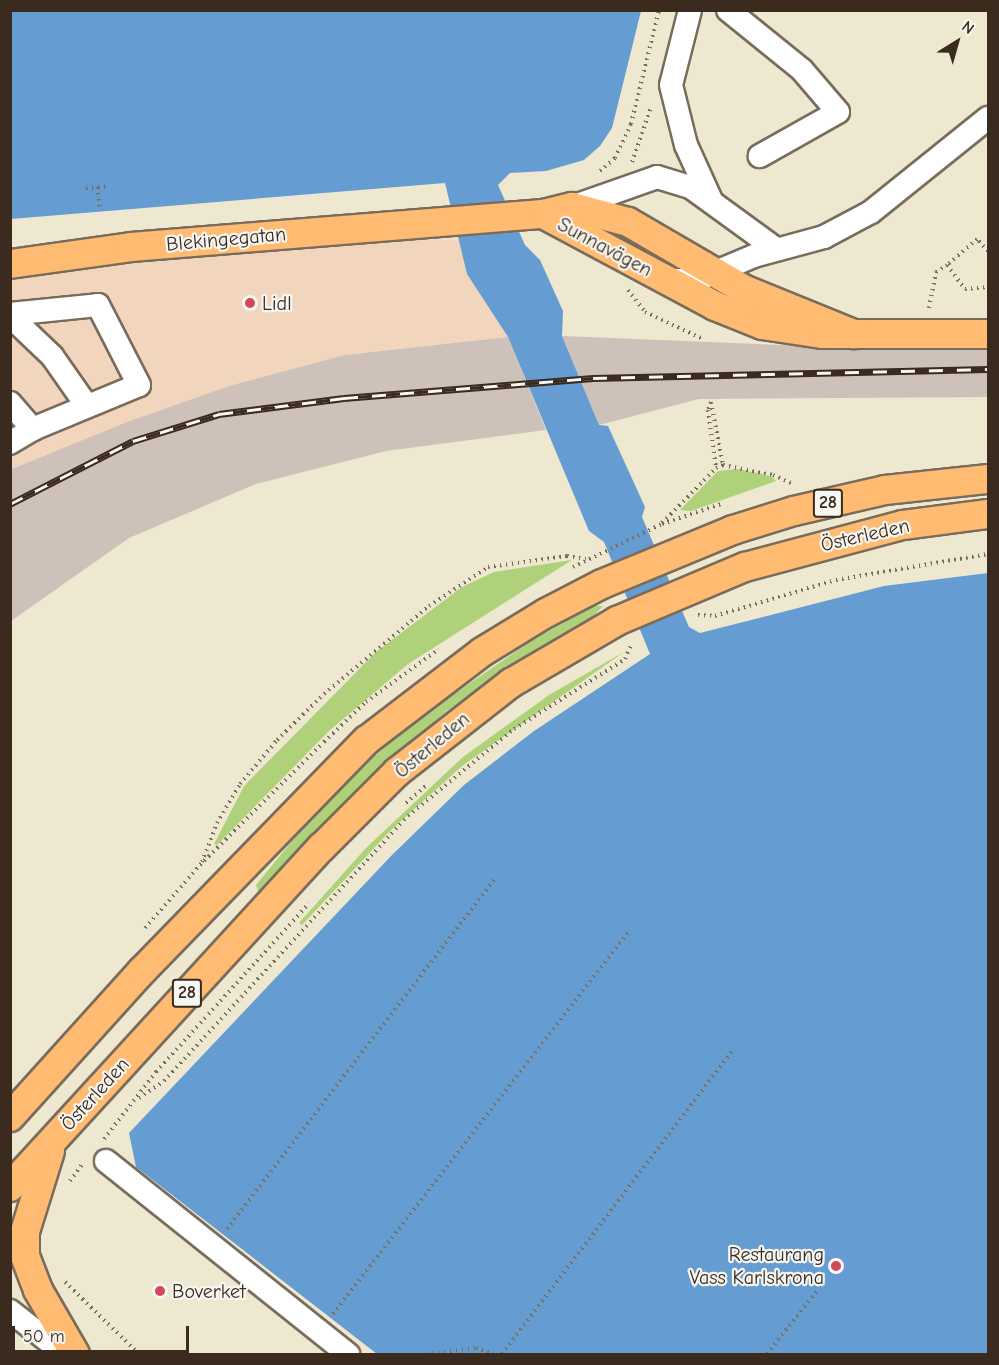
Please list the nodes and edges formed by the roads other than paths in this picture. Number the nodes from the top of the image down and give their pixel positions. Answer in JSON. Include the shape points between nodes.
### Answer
{"nodes":[{"id":1,"x":690,"y":10,"type":"edge"},
{"id":2,"x":728,"y":10,"type":"edge"},
{"id":3,"x":988,"y":118,"type":"edge"},
{"id":4,"x":760,"y":156,"type":"dead end"},
{"id":5,"x":711,"y":202,"type":"junction"},
{"id":6,"x":572,"y":207,"type":"junction"},
{"id":7,"x":543,"y":214,"type":"junction"},
{"id":8,"x":777,"y":249,"type":"junction"},
{"id":9,"x":10,"y":264,"type":"edge"},
{"id":10,"x":716,"y":273,"type":"junction"},
{"id":11,"x":665,"y":280,"type":"junction"},
{"id":12,"x":10,"y":315,"type":"edge"},
{"id":13,"x":854,"y":334,"type":"junction"},
{"id":14,"x":988,"y":334,"type":"edge"},
{"id":15,"x":10,"y":403,"type":"edge"},
{"id":16,"x":87,"y":406,"type":"junction"},
{"id":17,"x":33,"y":429,"type":"junction"},
{"id":18,"x":10,"y":443,"type":"edge"},
{"id":19,"x":988,"y":479,"type":"edge"},
{"id":20,"x":988,"y":514,"type":"edge"},
{"id":21,"x":10,"y":1117,"type":"edge"},
{"id":22,"x":53,"y":1140,"type":"junction"},
{"id":23,"x":99,"y":1153,"type":"road end"},
{"id":24,"x":10,"y":1187,"type":"edge"},
{"id":25,"x":10,"y":1311,"type":"edge"},
{"id":26,"x":65,"y":1354,"type":"edge"},
{"id":27,"x":75,"y":1354,"type":"edge"},
{"id":28,"x":348,"y":1354,"type":"edge"}],
"edges":[{"from":1,"to":5,"type":"street","via":[[671,85],[686,145]]},
{"from":2,"to":4,"type":"street","via":[[802,70],[838,112]]},
{"from":3,"to":8,"type":"street","via":[[871,212],[824,237]]},
{"from":5,"to":6,"type":"street","via":[[692,188],[657,177]]},
{"from":5,"to":8,"type":"street"},
{"from":6,"to":7,"type":"main road","name":"Sunnavägen"},
{"from":6,"to":10,"type":"main road","name":"Sunnavägen","via":[[628,222]]},
{"from":7,"to":9,"type":"main road","name":"Blekingegatan","via":[[131,247]]},
{"from":7,"to":11,"type":"main road","name":"Sunnavägen"},
{"from":8,"to":10,"type":"street"},
{"from":10,"to":11,"type":"street","via":[[697,280]]},
{"from":10,"to":13,"type":"main road","name":"Sunnavägen","via":[[776,306]]},
{"from":11,"to":13,"type":"main road","name":"Sunnavägen","via":[[762,325],[790,332]]},
{"from":12,"to":16,"type":"street","via":[[52,356]]},
{"from":12,"to":16,"type":"street","via":[[98,305],[139,385]]},
{"from":13,"to":14,"type":"main road","name":"Sunnavägen"},
{"from":15,"to":17,"type":"street"},
{"from":16,"to":17,"type":"street"},
{"from":17,"to":18,"type":"street"},
{"from":19,"to":21,"type":"main road","name":"Österleden","number":"28","via":[[885,490],[805,508],[674,552],[546,613],[482,652],[368,740],[150,963]]},
{"from":20,"to":22,"type":"main road","name":"Österleden","number":"28","via":[[903,525],[812,546],[692,601],[617,621],[511,683],[398,772],[322,847]]},
{"from":22,"to":24,"type":"main road","name":"Österleden","number":"28"},
{"from":22,"to":27,"type":"main road","via":[[31,1206],[25,1256],[38,1290]]},
{"from":23,"to":28,"type":"street"},
{"from":25,"to":26,"type":"street"}]}
